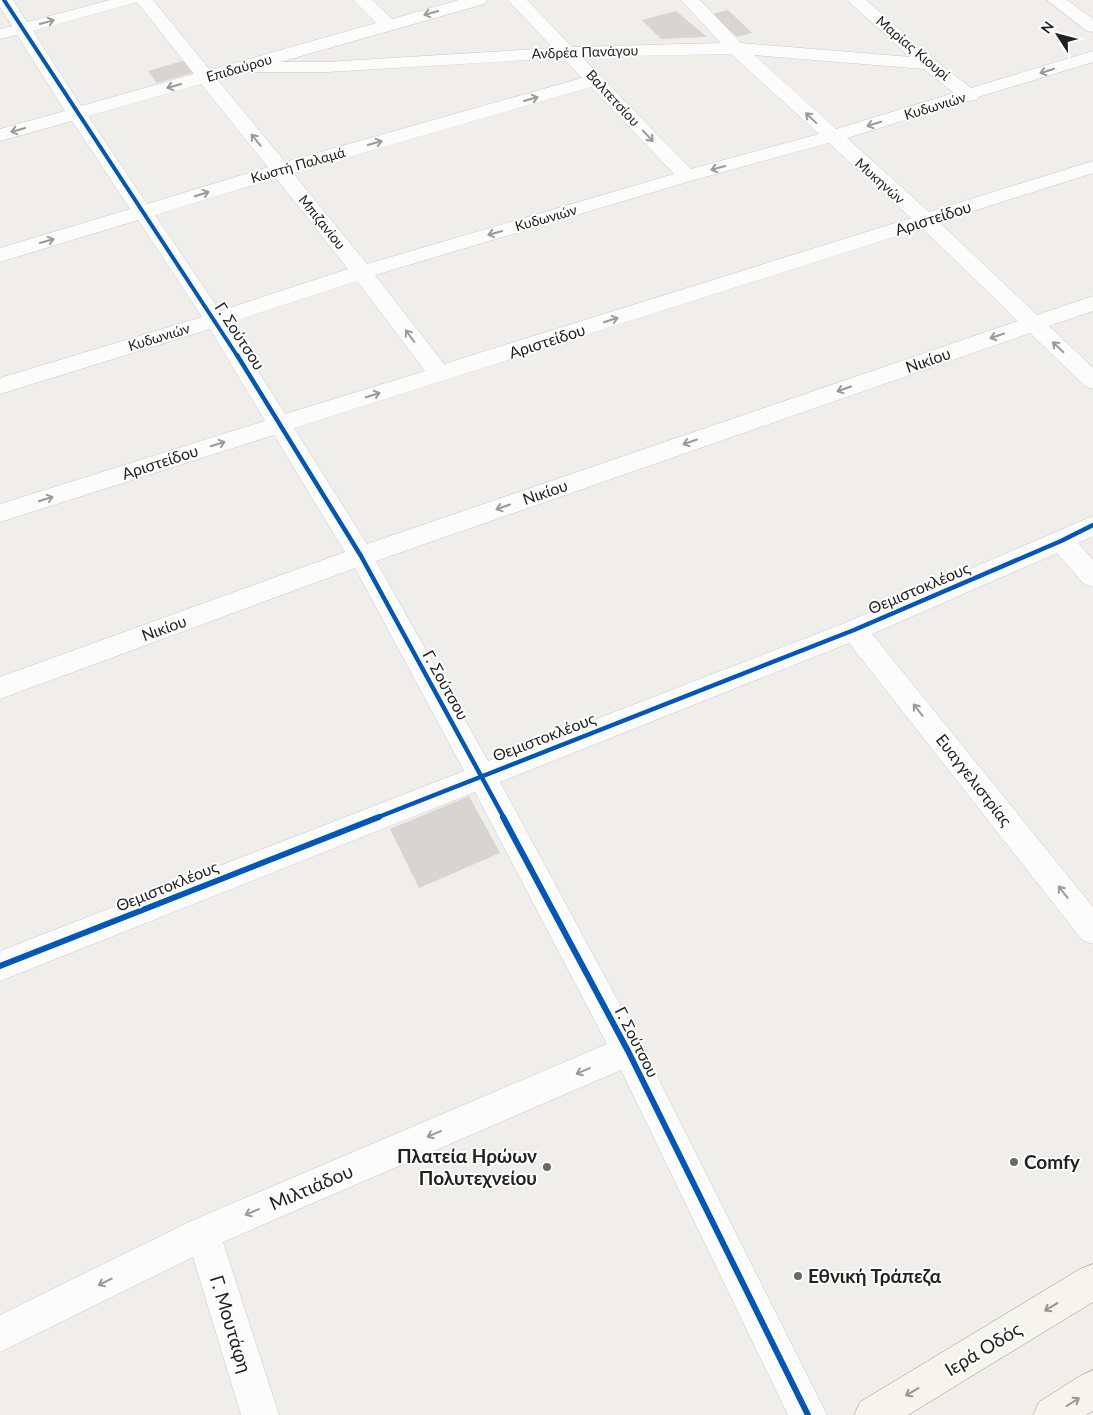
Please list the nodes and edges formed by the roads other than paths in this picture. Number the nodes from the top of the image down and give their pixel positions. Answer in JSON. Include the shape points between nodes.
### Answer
{"nodes":[{"id":1,"x":4,"y":0,"type":"edge"},
{"id":2,"x":130,"y":0,"type":"edge"},
{"id":3,"x":144,"y":0,"type":"edge"},
{"id":4,"x":362,"y":0,"type":"edge"},
{"id":5,"x":478,"y":0,"type":"edge"},
{"id":6,"x":517,"y":0,"type":"edge"},
{"id":7,"x":690,"y":0,"type":"edge"},
{"id":8,"x":856,"y":0,"type":"edge"},
{"id":9,"x":1056,"y":0,"type":"edge"},
{"id":10,"x":388,"y":25,"type":"junction"},
{"id":11,"x":1093,"y":27,"type":"edge"},
{"id":12,"x":12,"y":31,"type":"edge"},
{"id":13,"x":736,"y":48,"type":"junction"},
{"id":14,"x":569,"y":52,"type":"junction"},
{"id":15,"x":1093,"y":56,"type":"edge"},
{"id":16,"x":929,"y":64,"type":"junction"},
{"id":17,"x":240,"y":67,"type":"junction"},
{"id":18,"x":205,"y":78,"type":"junction"},
{"id":19,"x":596,"y":80,"type":"junction"},
{"id":20,"x":970,"y":96,"type":"junction"},
{"id":21,"x":77,"y":114,"type":"junction"},
{"id":22,"x":0,"y":135,"type":"edge"},
{"id":23,"x":831,"y":137,"type":"junction"},
{"id":24,"x":1093,"y":167,"type":"edge"},
{"id":25,"x":280,"y":170,"type":"junction"},
{"id":26,"x":687,"y":176,"type":"junction"},
{"id":27,"x":143,"y":213,"type":"junction"},
{"id":28,"x":925,"y":220,"type":"junction"},
{"id":29,"x":0,"y":255,"type":"edge"},
{"id":30,"x":362,"y":272,"type":"junction"},
{"id":31,"x":1093,"y":303,"type":"edge"},
{"id":32,"x":215,"y":320,"type":"junction"},
{"id":33,"x":1033,"y":324,"type":"junction"},
{"id":34,"x":440,"y":375,"type":"junction"},
{"id":35,"x":1093,"y":381,"type":"edge"},
{"id":36,"x":0,"y":386,"type":"edge"},
{"id":37,"x":281,"y":424,"type":"junction"},
{"id":38,"x":0,"y":513,"type":"edge"},
{"id":39,"x":1093,"y":525,"type":"edge"},
{"id":40,"x":1060,"y":541,"type":"junction"},
{"id":41,"x":361,"y":556,"type":"junction"},
{"id":42,"x":1093,"y":577,"type":"edge"},
{"id":43,"x":854,"y":630,"type":"junction"},
{"id":44,"x":0,"y":688,"type":"edge"},
{"id":45,"x":481,"y":775,"type":"junction"},
{"id":46,"x":1093,"y":930,"type":"edge"},
{"id":47,"x":0,"y":966,"type":"edge"},
{"id":48,"x":628,"y":1051,"type":"junction"},
{"id":49,"x":203,"y":1233,"type":"junction"},
{"id":50,"x":1093,"y":1282,"type":"edge"},
{"id":51,"x":0,"y":1334,"type":"edge"},
{"id":52,"x":1093,"y":1389,"type":"edge"},
{"id":53,"x":260,"y":1415,"type":"edge"},
{"id":54,"x":808,"y":1415,"type":"edge"},
{"id":55,"x":873,"y":1415,"type":"edge"},
{"id":56,"x":1052,"y":1415,"type":"edge"}],
"edges":[{"from":1,"to":12,"type":"street","name":"Γ. Σούτσου"},
{"from":12,"to":2,"type":"street","one_way":true},
{"from":3,"to":18,"type":"street","name":"Μπιζανίου"},
{"from":4,"to":10,"type":"street"},
{"from":5,"to":10,"type":"street","name":"Επιδαύρου","one_way":true},
{"from":6,"to":14,"type":"street","name":"Βαλτετσίου"},
{"from":7,"to":13,"type":"street","name":"Μυκηνών"},
{"from":8,"to":16,"type":"street","name":"Μαρίας Κιουρί"},
{"from":9,"to":11,"type":"street"},
{"from":10,"to":17,"type":"street","name":"Επιδαύρου"},
{"from":12,"to":21,"type":"street","name":"Γ. Σούτσου"},
{"from":13,"to":14,"type":"street","name":"Ανδρέα Πανάγου"},
{"from":13,"to":16,"type":"street","name":"Ανδρέα Πανάγου"},
{"from":23,"to":13,"type":"street","name":"Μυκηνών","one_way":true},
{"from":14,"to":17,"type":"street","name":"Ανδρέα Πανάγου","via":[[327,67]]},
{"from":14,"to":19,"type":"street","name":"Βαλτετσίου"},
{"from":15,"to":20,"type":"street","name":"Κυδωνιών","one_way":true},
{"from":16,"to":20,"type":"street","name":"Μαρίας Κιουρί"},
{"from":17,"to":18,"type":"street","name":"Επιδαύρου"},
{"from":18,"to":21,"type":"street","name":"Επιδαύρου","one_way":true},
{"from":25,"to":18,"type":"street","name":"Μπιζανίου","one_way":true},
{"from":25,"to":19,"type":"street","name":"Κωστή Παλαμά","one_way":true},
{"from":19,"to":26,"type":"street","name":"Βαλτετσίου","one_way":true},
{"from":20,"to":23,"type":"street","name":"Κυδωνιών","one_way":true},
{"from":21,"to":22,"type":"street","name":"Επιδαύρου","one_way":true},
{"from":21,"to":27,"type":"street","name":"Γ. Σούτσου"},
{"from":23,"to":26,"type":"street","name":"Κυδωνιών","one_way":true},
{"from":23,"to":28,"type":"street","name":"Μυκηνών"},
{"from":24,"to":28,"type":"street","name":"Αριστείδου"},
{"from":27,"to":25,"type":"street","name":"Κωστή Παλαμά","one_way":true},
{"from":25,"to":30,"type":"street","name":"Μπιζανίου"},
{"from":26,"to":30,"type":"street","name":"Κυδωνιών","one_way":true},
{"from":29,"to":27,"type":"street","name":"Κωστή Παλαμά","one_way":true},
{"from":27,"to":32,"type":"street","name":"Γ. Σούτσου"},
{"from":28,"to":33,"type":"street","name":"Μυκηνών"},
{"from":34,"to":28,"type":"street","name":"Αριστείδου","one_way":true},
{"from":30,"to":32,"type":"street","name":"Κυδωνιών"},
{"from":34,"to":30,"type":"street","name":"Μπιζανίου","one_way":true},
{"from":31,"to":33,"type":"street","name":"Νικίου"},
{"from":32,"to":36,"type":"street","name":"Κυδωνιών"},
{"from":32,"to":37,"type":"street","name":"Γ. Σούτσου"},
{"from":35,"to":33,"type":"street","name":"Μυκηνών","one_way":true},
{"from":33,"to":41,"type":"street","name":"Νικίου","one_way":true},
{"from":37,"to":34,"type":"street","name":"Αριστείδου","one_way":true},
{"from":38,"to":37,"type":"street","name":"Αριστείδου","one_way":true},
{"from":37,"to":41,"type":"street","name":"Γ. Σούτσου"},
{"from":39,"to":40,"type":"street","name":"Θεμιστοκλέους"},
{"from":40,"to":42,"type":"street"},
{"from":40,"to":43,"type":"street","name":"Θεμιστοκλέους"},
{"from":41,"to":44,"type":"street","name":"Νικίου"},
{"from":41,"to":45,"type":"street","name":"Γ. Σούτσου"},
{"from":43,"to":45,"type":"street","name":"Θεμιστοκλέους"},
{"from":46,"to":43,"type":"street","name":"Ευαγγελιστρίας","one_way":true},
{"from":45,"to":47,"type":"street","name":"Θεμιστοκλέους"},
{"from":45,"to":48,"type":"street","name":"Γ. Σούτσου"},
{"from":48,"to":49,"type":"street","name":"Μιλτιάδου","one_way":true},
{"from":48,"to":54,"type":"street","name":"Γ. Σούτσου"},
{"from":49,"to":51,"type":"street","name":"Μιλτιάδου","one_way":true},
{"from":49,"to":53,"type":"street","name":"Γ. Μουτάφη"},
{"from":50,"to":55,"type":"main road","name":"Ιερά Οδός","one_way":true},
{"from":56,"to":52,"type":"main road","one_way":true}]}
